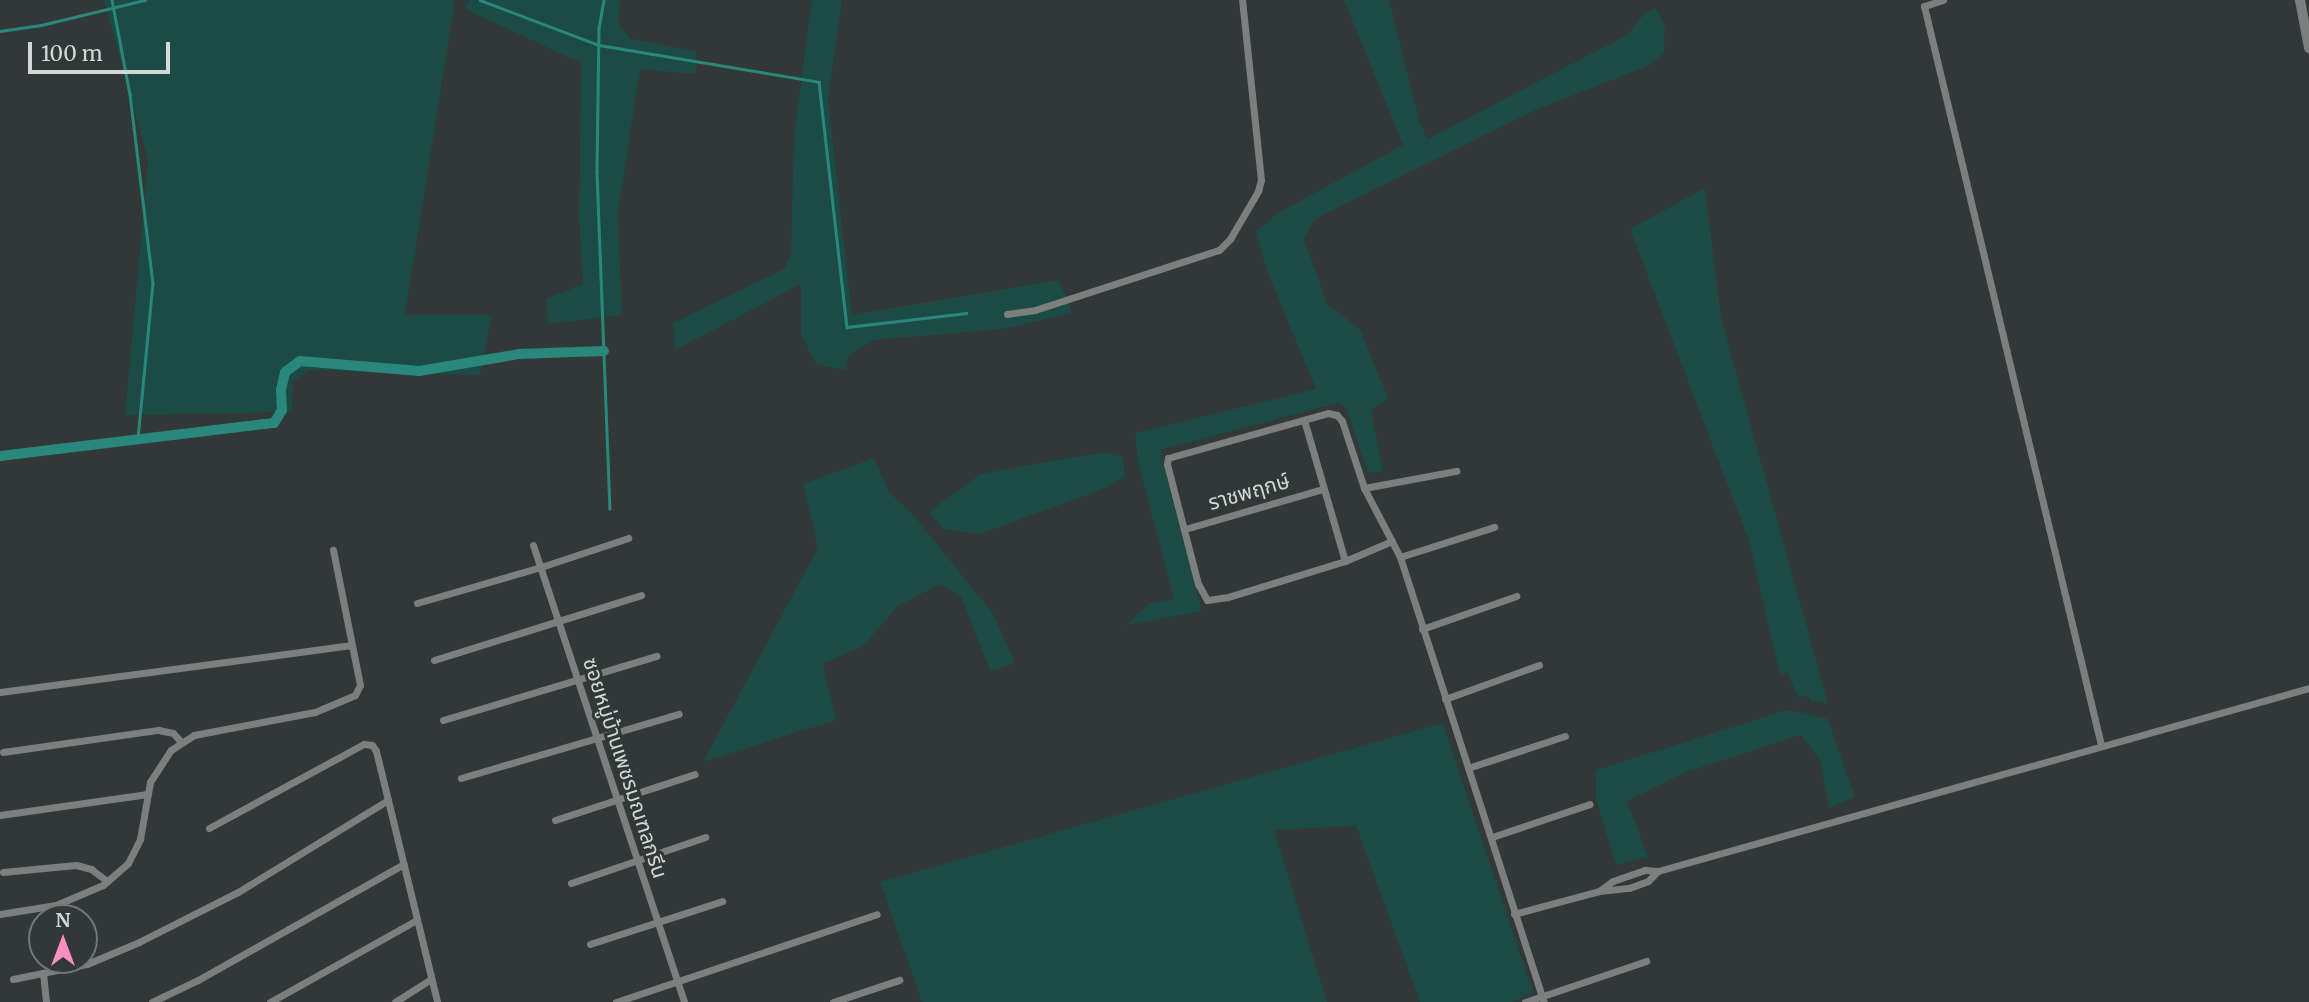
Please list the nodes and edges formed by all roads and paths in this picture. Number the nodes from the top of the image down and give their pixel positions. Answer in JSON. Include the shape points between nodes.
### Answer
{"nodes":[{"id":1,"x":1242,"y":0,"type":"edge"},
{"id":2,"x":1943,"y":0,"type":"edge"},
{"id":3,"x":2300,"y":0,"type":"edge"},
{"id":4,"x":2309,"y":48,"type":"edge"},
{"id":5,"x":1007,"y":314,"type":"dead end"},
{"id":6,"x":1304,"y":420,"type":"junction"},
{"id":7,"x":1456,"y":471,"type":"dead end"},
{"id":8,"x":1364,"y":488,"type":"junction"},
{"id":9,"x":1323,"y":489,"type":"junction"},
{"id":10,"x":1494,"y":527,"type":"dead end"},
{"id":11,"x":1185,"y":529,"type":"junction"},
{"id":12,"x":628,"y":538,"type":"dead end"},
{"id":13,"x":1392,"y":541,"type":"junction"},
{"id":14,"x":533,"y":545,"type":"dead end"},
{"id":15,"x":333,"y":550,"type":"dead end"},
{"id":16,"x":1400,"y":557,"type":"junction"},
{"id":17,"x":1345,"y":561,"type":"junction"},
{"id":18,"x":541,"y":568,"type":"junction"},
{"id":19,"x":641,"y":595,"type":"dead end"},
{"id":20,"x":1516,"y":596,"type":"dead end"},
{"id":21,"x":416,"y":603,"type":"dead end"},
{"id":22,"x":559,"y":622,"type":"junction"},
{"id":23,"x":1422,"y":629,"type":"junction"},
{"id":24,"x":352,"y":645,"type":"junction"},
{"id":25,"x":657,"y":656,"type":"dead end"},
{"id":26,"x":434,"y":660,"type":"dead end"},
{"id":27,"x":1539,"y":665,"type":"dead end"},
{"id":28,"x":578,"y":680,"type":"junction"},
{"id":29,"x":2309,"y":688,"type":"edge"},
{"id":30,"x":0,"y":692,"type":"edge"},
{"id":31,"x":1445,"y":699,"type":"junction"},
{"id":32,"x":679,"y":714,"type":"dead end"},
{"id":33,"x":443,"y":720,"type":"dead end"},
{"id":34,"x":1564,"y":736,"type":"dead end"},
{"id":35,"x":598,"y":740,"type":"junction"},
{"id":36,"x":183,"y":743,"type":"junction"},
{"id":37,"x":2101,"y":745,"type":"junction"},
{"id":38,"x":3,"y":752,"type":"dead end"},
{"id":39,"x":1468,"y":768,"type":"junction"},
{"id":40,"x":695,"y":774,"type":"dead end"},
{"id":41,"x":461,"y":778,"type":"dead end"},
{"id":42,"x":148,"y":793,"type":"junction"},
{"id":43,"x":617,"y":798,"type":"junction"},
{"id":44,"x":388,"y":800,"type":"junction"},
{"id":45,"x":1590,"y":804,"type":"dead end"},
{"id":46,"x":0,"y":815,"type":"edge"},
{"id":47,"x":555,"y":820,"type":"dead end"},
{"id":48,"x":209,"y":828,"type":"dead end"},
{"id":49,"x":705,"y":837,"type":"dead end"},
{"id":50,"x":1492,"y":837,"type":"junction"},
{"id":51,"x":638,"y":861,"type":"junction"},
{"id":52,"x":404,"y":864,"type":"junction"},
{"id":53,"x":3,"y":872,"type":"dead end"},
{"id":54,"x":1658,"y":872,"type":"junction"},
{"id":55,"x":107,"y":881,"type":"junction"},
{"id":56,"x":571,"y":883,"type":"dead end"},
{"id":57,"x":1599,"y":891,"type":"junction"},
{"id":58,"x":722,"y":901,"type":"dead end"},
{"id":59,"x":0,"y":914,"type":"edge"},
{"id":60,"x":877,"y":914,"type":"dead end"},
{"id":61,"x":1514,"y":914,"type":"junction"},
{"id":62,"x":417,"y":920,"type":"junction"},
{"id":63,"x":658,"y":922,"type":"junction"},
{"id":64,"x":590,"y":944,"type":"dead end"},
{"id":65,"x":98,"y":959,"type":"edge"},
{"id":66,"x":1646,"y":961,"type":"dead end"},
{"id":67,"x":38,"y":974,"type":"edge"},
{"id":68,"x":43,"y":974,"type":"edge"},
{"id":69,"x":13,"y":979,"type":"dead end"},
{"id":70,"x":431,"y":979,"type":"junction"},
{"id":71,"x":899,"y":980,"type":"dead end"},
{"id":72,"x":677,"y":982,"type":"junction"},
{"id":73,"x":1543,"y":999,"type":"edge"},
{"id":74,"x":47,"y":1002,"type":"edge"},
{"id":75,"x":152,"y":1002,"type":"edge"},
{"id":76,"x":270,"y":1002,"type":"edge"},
{"id":77,"x":395,"y":1002,"type":"edge"},
{"id":78,"x":437,"y":1002,"type":"edge"},
{"id":79,"x":616,"y":1002,"type":"edge"},
{"id":80,"x":684,"y":1002,"type":"edge"},
{"id":81,"x":833,"y":1002,"type":"edge"},
{"id":82,"x":1525,"y":1002,"type":"edge"}],
"edges":[{"from":1,"to":5,"type":"street","via":[[1261,180],[1230,239],[1219,250],[1035,310]]},
{"from":2,"to":37,"type":"street","via":[[1924,6]]},
{"from":3,"to":4,"type":"street"},
{"from":6,"to":8,"type":"street","via":[[1337,415]]},
{"from":6,"to":9,"type":"street","name":"ราชพฤกษ์"},
{"from":6,"to":11,"type":"street","via":[[1168,458]]},
{"from":7,"to":8,"type":"street"},
{"from":8,"to":13,"type":"street"},
{"from":9,"to":11,"type":"street","name":"ราชพฤกษ์"},
{"from":9,"to":17,"type":"street","name":"ราชพฤกษ์"},
{"from":10,"to":16,"type":"street"},
{"from":11,"to":17,"type":"street","via":[[1198,584],[1207,600]]},
{"from":12,"to":18,"type":"street"},
{"from":13,"to":16,"type":"street"},
{"from":13,"to":17,"type":"street"},
{"from":14,"to":18,"type":"street","name":"ซอยหมู่บ้านเพชรมณฑลกรีน"},
{"from":15,"to":24,"type":"street"},
{"from":16,"to":23,"type":"street"},
{"from":18,"to":21,"type":"street"},
{"from":18,"to":22,"type":"street","name":"ซอยหมู่บ้านเพชรมณฑลกรีน"},
{"from":19,"to":22,"type":"street"},
{"from":20,"to":23,"type":"street"},
{"from":22,"to":26,"type":"street"},
{"from":22,"to":28,"type":"street","name":"ซอยหมู่บ้านเพชรมณฑลกรีน"},
{"from":23,"to":31,"type":"street"},
{"from":24,"to":30,"type":"street"},
{"from":24,"to":36,"type":"street","via":[[360,685],[355,695],[315,712],[194,735]]},
{"from":25,"to":28,"type":"street"},
{"from":27,"to":31,"type":"street"},
{"from":28,"to":33,"type":"street"},
{"from":28,"to":35,"type":"street","name":"ซอยหมู่บ้านเพชรมณฑลกรีน"},
{"from":29,"to":37,"type":"street"},
{"from":31,"to":39,"type":"street"},
{"from":32,"to":35,"type":"street"},
{"from":34,"to":39,"type":"street"},
{"from":35,"to":41,"type":"street"},
{"from":35,"to":43,"type":"street","name":"ซอยหมู่บ้านเพชรมณฑลกรีน"},
{"from":36,"to":38,"type":"street","via":[[173,733],[158,730]]},
{"from":36,"to":42,"type":"street","via":[[171,750]]},
{"from":37,"to":54,"type":"street"},
{"from":39,"to":50,"type":"street"},
{"from":40,"to":43,"type":"street"},
{"from":42,"to":46,"type":"street"},
{"from":42,"to":55,"type":"street","via":[[140,839],[128,863]]},
{"from":43,"to":47,"type":"street"},
{"from":43,"to":51,"type":"street","name":"ซอยหมู่บ้านเพชรมณฑลกรีน"},
{"from":44,"to":48,"type":"street","via":[[376,751],[364,744]]},
{"from":44,"to":52,"type":"street"},
{"from":44,"to":65,"type":"street","via":[[238,892]]},
{"from":45,"to":50,"type":"street"},
{"from":49,"to":51,"type":"street"},
{"from":50,"to":61,"type":"street"},
{"from":51,"to":56,"type":"street"},
{"from":51,"to":63,"type":"street","name":"ซอยหมู่บ้านเพชรมณฑลกรีน"},
{"from":52,"to":62,"type":"street"},
{"from":52,"to":75,"type":"street"},
{"from":53,"to":55,"type":"street","via":[[76,865]]},
{"from":54,"to":57,"type":"street","via":[[1629,888]]},
{"from":54,"to":57,"type":"street","via":[[1634,873]]},
{"from":55,"to":59,"type":"street","via":[[56,905]]},
{"from":57,"to":61,"type":"street"},
{"from":58,"to":63,"type":"street"},
{"from":60,"to":72,"type":"street"},
{"from":61,"to":73,"type":"street"},
{"from":62,"to":70,"type":"street"},
{"from":62,"to":76,"type":"street"},
{"from":63,"to":64,"type":"street"},
{"from":63,"to":72,"type":"street","name":"ซอยหมู่บ้านเพชรมณฑลกรีน"},
{"from":66,"to":73,"type":"street"},
{"from":67,"to":69,"type":"street"},
{"from":68,"to":74,"type":"street"},
{"from":70,"to":77,"type":"street"},
{"from":70,"to":78,"type":"street"},
{"from":71,"to":81,"type":"street"},
{"from":72,"to":79,"type":"street"},
{"from":72,"to":80,"type":"street","name":"ซอยหมู่บ้านเพชรมณฑลกรีน"},
{"from":73,"to":82,"type":"street"}]}
